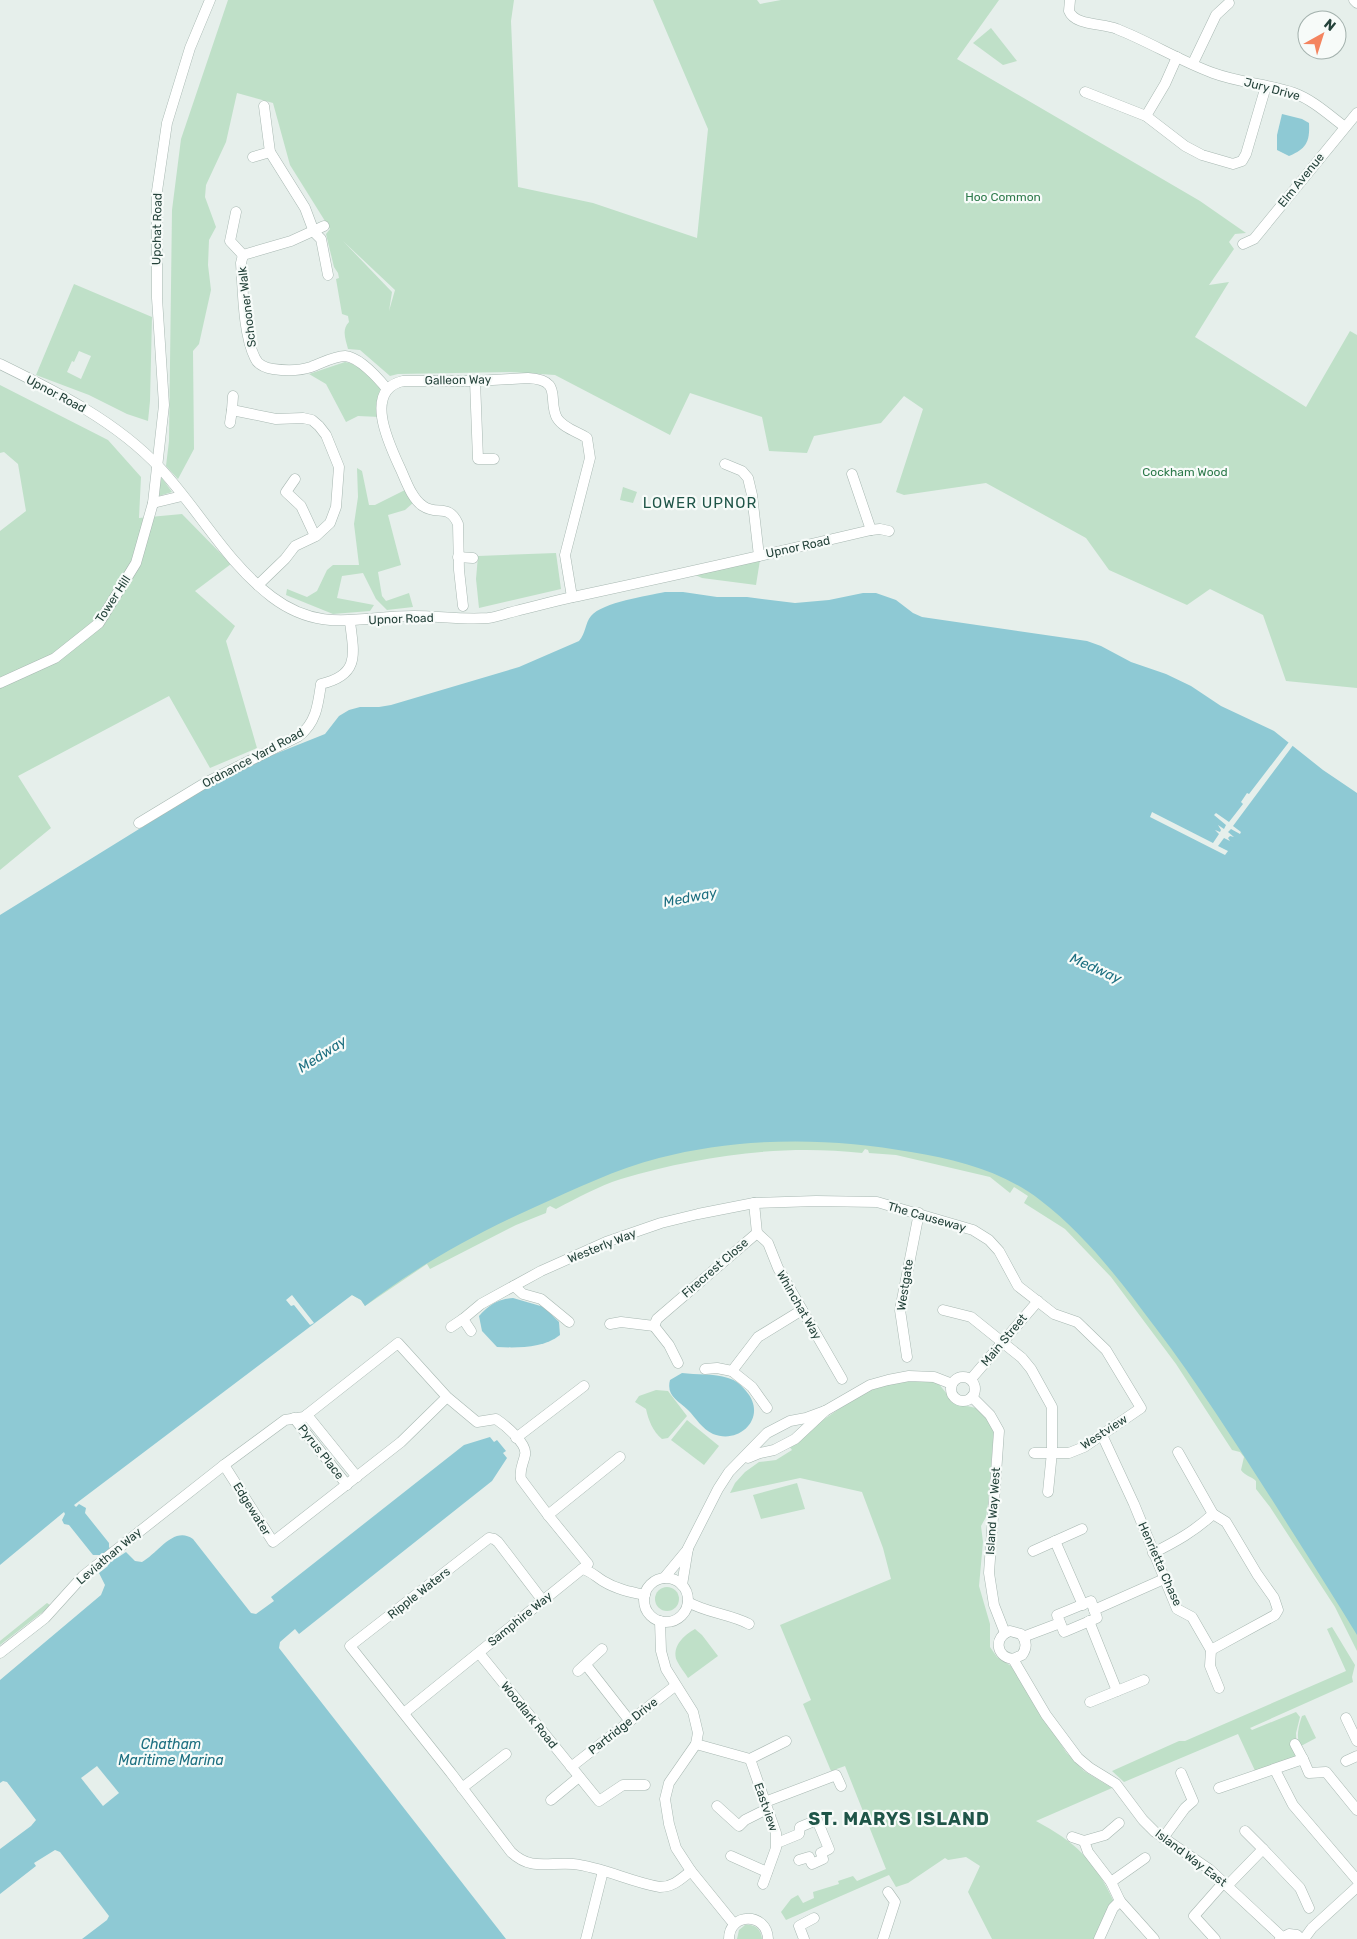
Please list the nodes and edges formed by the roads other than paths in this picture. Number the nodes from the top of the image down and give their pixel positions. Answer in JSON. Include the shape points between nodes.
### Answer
{"nodes":[{"id":1,"x":210,"y":0,"type":"edge"},
{"id":2,"x":1070,"y":0,"type":"edge"},
{"id":3,"x":1354,"y":0,"type":"edge"},
{"id":4,"x":1229,"y":3,"type":"dead end"},
{"id":5,"x":1357,"y":3,"type":"edge"},
{"id":6,"x":1177,"y":57,"type":"junction"},
{"id":7,"x":1193,"y":63,"type":"junction"},
{"id":8,"x":1266,"y":86,"type":"junction"},
{"id":9,"x":1085,"y":92,"type":"dead end"},
{"id":10,"x":264,"y":106,"type":"dead end"},
{"id":11,"x":1357,"y":113,"type":"edge"},
{"id":12,"x":1146,"y":116,"type":"junction"},
{"id":13,"x":1344,"y":127,"type":"junction"},
{"id":14,"x":270,"y":152,"type":"junction"},
{"id":15,"x":253,"y":157,"type":"dead end"},
{"id":16,"x":236,"y":212,"type":"dead end"},
{"id":17,"x":324,"y":226,"type":"dead end"},
{"id":18,"x":314,"y":232,"type":"junction"},
{"id":19,"x":1243,"y":244,"type":"dead end"},
{"id":20,"x":243,"y":255,"type":"junction"},
{"id":21,"x":328,"y":275,"type":"dead end"},
{"id":22,"x":0,"y":364,"type":"edge"},
{"id":23,"x":475,"y":381,"type":"junction"},
{"id":24,"x":386,"y":389,"type":"junction"},
{"id":25,"x":233,"y":396,"type":"dead end"},
{"id":26,"x":232,"y":410,"type":"junction"},
{"id":27,"x":230,"y":423,"type":"dead end"},
{"id":28,"x":494,"y":459,"type":"dead end"},
{"id":29,"x":725,"y":464,"type":"dead end"},
{"id":30,"x":157,"y":465,"type":"junction"},
{"id":31,"x":852,"y":474,"type":"dead end"},
{"id":32,"x":295,"y":479,"type":"dead end"},
{"id":33,"x":182,"y":496,"type":"junction"},
{"id":34,"x":153,"y":503,"type":"junction"},
{"id":35,"x":871,"y":530,"type":"junction"},
{"id":36,"x":889,"y":531,"type":"dead end"},
{"id":37,"x":315,"y":536,"type":"junction"},
{"id":38,"x":758,"y":556,"type":"junction"},
{"id":39,"x":458,"y":557,"type":"junction"},
{"id":40,"x":473,"y":558,"type":"dead end"},
{"id":41,"x":258,"y":585,"type":"junction"},
{"id":42,"x":572,"y":597,"type":"junction"},
{"id":43,"x":463,"y":606,"type":"dead end"},
{"id":44,"x":350,"y":622,"type":"junction"},
{"id":45,"x":0,"y":683,"type":"edge"},
{"id":46,"x":139,"y":822,"type":"dead end"},
{"id":47,"x":754,"y":1203,"type":"junction"},
{"id":48,"x":919,"y":1213,"type":"junction"},
{"id":49,"x":757,"y":1233,"type":"junction"},
{"id":50,"x":514,"y":1286,"type":"junction"},
{"id":51,"x":1038,"y":1301,"type":"junction"},
{"id":52,"x":802,"y":1310,"type":"junction"},
{"id":53,"x":943,"y":1310,"type":"dead end"},
{"id":54,"x":463,"y":1319,"type":"junction"},
{"id":55,"x":569,"y":1322,"type":"dead end"},
{"id":56,"x":610,"y":1324,"type":"dead end"},
{"id":57,"x":654,"y":1326,"type":"junction"},
{"id":58,"x":451,"y":1327,"type":"dead end"},
{"id":59,"x":472,"y":1331,"type":"dead end"},
{"id":60,"x":1003,"y":1342,"type":"junction"},
{"id":61,"x":907,"y":1357,"type":"dead end"},
{"id":62,"x":678,"y":1363,"type":"dead end"},
{"id":63,"x":705,"y":1369,"type":"dead end"},
{"id":64,"x":732,"y":1371,"type":"junction"},
{"id":65,"x":842,"y":1379,"type":"dead end"},
{"id":66,"x":970,"y":1379,"type":"junction"},
{"id":67,"x":952,"y":1384,"type":"junction"},
{"id":68,"x":584,"y":1386,"type":"dead end"},
{"id":69,"x":448,"y":1397,"type":"junction"},
{"id":70,"x":972,"y":1397,"type":"junction"},
{"id":71,"x":767,"y":1408,"type":"dead end"},
{"id":72,"x":1141,"y":1408,"type":"joint"},
{"id":73,"x":825,"y":1411,"type":"junction"},
{"id":74,"x":307,"y":1415,"type":"junction"},
{"id":75,"x":294,"y":1418,"type":"junction"},
{"id":76,"x":1102,"y":1435,"type":"junction"},
{"id":77,"x":516,"y":1438,"type":"junction"},
{"id":78,"x":1052,"y":1452,"type":"junction"},
{"id":79,"x":1178,"y":1452,"type":"dead end"},
{"id":80,"x":1034,"y":1453,"type":"dead end"},
{"id":81,"x":620,"y":1457,"type":"dead end"},
{"id":82,"x":741,"y":1461,"type":"junction"},
{"id":83,"x":224,"y":1465,"type":"junction"},
{"id":84,"x":357,"y":1477,"type":"junction"},
{"id":85,"x":347,"y":1485,"type":"junction"},
{"id":86,"x":1048,"y":1492,"type":"dead end"},
{"id":87,"x":546,"y":1512,"type":"junction"},
{"id":88,"x":1213,"y":1514,"type":"junction"},
{"id":89,"x":1082,"y":1529,"type":"dead end"},
{"id":90,"x":1055,"y":1541,"type":"junction"},
{"id":91,"x":688,"y":1548,"type":"junction"},
{"id":92,"x":1033,"y":1551,"type":"dead end"},
{"id":93,"x":1153,"y":1552,"type":"junction"},
{"id":94,"x":582,"y":1568,"type":"junction"},
{"id":95,"x":664,"y":1578,"type":"junction"},
{"id":96,"x":1164,"y":1579,"type":"junction"},
{"id":97,"x":682,"y":1585,"type":"junction"},
{"id":98,"x":645,"y":1595,"type":"junction"},
{"id":99,"x":543,"y":1601,"type":"junction"},
{"id":100,"x":688,"y":1602,"type":"junction"},
{"id":101,"x":1083,"y":1604,"type":"junction"},
{"id":102,"x":1094,"y":1610,"type":"junction"},
{"id":103,"x":660,"y":1621,"type":"junction"},
{"id":104,"x":1089,"y":1621,"type":"junction"},
{"id":105,"x":1060,"y":1622,"type":"junction"},
{"id":106,"x":749,"y":1624,"type":"dead end"},
{"id":107,"x":1005,"y":1633,"type":"junction"},
{"id":108,"x":1023,"y":1637,"type":"junction"},
{"id":109,"x":602,"y":1649,"type":"dead end"},
{"id":110,"x":1211,"y":1650,"type":"junction"},
{"id":111,"x":479,"y":1653,"type":"junction"},
{"id":112,"x":0,"y":1654,"type":"edge"},
{"id":113,"x":1013,"y":1659,"type":"junction"},
{"id":114,"x":1144,"y":1680,"type":"dead end"},
{"id":115,"x":675,"y":1686,"type":"junction"},
{"id":116,"x":1219,"y":1688,"type":"dead end"},
{"id":117,"x":1118,"y":1691,"type":"junction"},
{"id":118,"x":1090,"y":1702,"type":"dead end"},
{"id":119,"x":404,"y":1713,"type":"junction"},
{"id":120,"x":1346,"y":1718,"type":"dead end"},
{"id":121,"x":629,"y":1720,"type":"junction"},
{"id":122,"x":786,"y":1741,"type":"dead end"},
{"id":123,"x":1357,"y":1741,"type":"edge"},
{"id":124,"x":696,"y":1744,"type":"junction"},
{"id":125,"x":1295,"y":1744,"type":"dead end"},
{"id":126,"x":506,"y":1754,"type":"dead end"},
{"id":127,"x":1357,"y":1756,"type":"edge"},
{"id":128,"x":750,"y":1759,"type":"junction"},
{"id":129,"x":1303,"y":1759,"type":"junction"},
{"id":130,"x":1346,"y":1761,"type":"dead end"},
{"id":131,"x":571,"y":1766,"type":"junction"},
{"id":132,"x":1275,"y":1770,"type":"junction"},
{"id":133,"x":1182,"y":1773,"type":"dead end"},
{"id":134,"x":579,"y":1777,"type":"junction"},
{"id":135,"x":645,"y":1785,"type":"dead end"},
{"id":136,"x":841,"y":1786,"type":"dead end"},
{"id":137,"x":462,"y":1788,"type":"junction"},
{"id":138,"x":1219,"y":1788,"type":"dead end"},
{"id":139,"x":551,"y":1800,"type":"dead end"},
{"id":140,"x":766,"y":1805,"type":"junction"},
{"id":141,"x":717,"y":1806,"type":"dead end"},
{"id":142,"x":1357,"y":1810,"type":"edge"},
{"id":143,"x":1120,"y":1823,"type":"dead end"},
{"id":144,"x":1245,"y":1831,"type":"dead end"},
{"id":145,"x":1072,"y":1837,"type":"dead end"},
{"id":146,"x":1163,"y":1838,"type":"junction"},
{"id":147,"x":1084,"y":1842,"type":"junction"},
{"id":148,"x":777,"y":1843,"type":"junction"},
{"id":149,"x":1263,"y":1850,"type":"junction"},
{"id":150,"x":730,"y":1856,"type":"dead end"},
{"id":151,"x":1145,"y":1858,"type":"dead end"},
{"id":152,"x":799,"y":1860,"type":"dead end"},
{"id":153,"x":603,"y":1870,"type":"junction"},
{"id":154,"x":691,"y":1871,"type":"junction"},
{"id":155,"x":767,"y":1872,"type":"junction"},
{"id":156,"x":1357,"y":1880,"type":"edge"},
{"id":157,"x":1111,"y":1882,"type":"junction"},
{"id":158,"x":1226,"y":1883,"type":"junction"},
{"id":159,"x":763,"y":1884,"type":"dead end"},
{"id":160,"x":1357,"y":1886,"type":"edge"},
{"id":161,"x":888,"y":1892,"type":"dead end"},
{"id":162,"x":1120,"y":1901,"type":"junction"},
{"id":163,"x":1308,"y":1908,"type":"dead end"},
{"id":164,"x":814,"y":1918,"type":"dead end"},
{"id":165,"x":734,"y":1924,"type":"junction"},
{"id":166,"x":1281,"y":1938,"type":"edge"},
{"id":167,"x":1300,"y":1938,"type":"edge"},
{"id":168,"x":586,"y":1939,"type":"edge"},
{"id":169,"x":729,"y":1939,"type":"edge"},
{"id":170,"x":768,"y":1939,"type":"edge"},
{"id":171,"x":804,"y":1939,"type":"edge"},
{"id":172,"x":883,"y":1939,"type":"edge"},
{"id":173,"x":1099,"y":1939,"type":"edge"},
{"id":174,"x":1154,"y":1939,"type":"edge"},
{"id":175,"x":1215,"y":1939,"type":"edge"}],
"edges":[{"from":1,"to":30,"type":"street","name":"Upchat Road","via":[[190,48],[168,123],[157,191],[157,298],[164,405]]},
{"from":2,"to":6,"type":"street","name":"Jury Drive","via":[[1069,11],[1077,20],[1112,27]]},
{"from":3,"to":5,"type":"street"},
{"from":4,"to":7,"type":"street","via":[[1216,15]]},
{"from":6,"to":7,"type":"street","name":"Jury Drive"},
{"from":6,"to":12,"type":"street"},
{"from":7,"to":8,"type":"street","name":"Jury Drive","via":[[1234,80]]},
{"from":8,"to":12,"type":"street","via":[[1246,154],[1236,164],[1195,152]]},
{"from":8,"to":13,"type":"street","name":"Jury Drive","via":[[1301,96]]},
{"from":9,"to":12,"type":"street"},
{"from":10,"to":14,"type":"street"},
{"from":11,"to":13,"type":"street","name":"Elm Avenue"},
{"from":13,"to":19,"type":"street","name":"Elm Avenue","via":[[1254,239]]},
{"from":14,"to":15,"type":"street"},
{"from":14,"to":18,"type":"street","via":[[305,208]]},
{"from":16,"to":20,"type":"street","name":"Schooner Walk","via":[[230,241]]},
{"from":17,"to":18,"type":"street","name":"Schooner Walk"},
{"from":18,"to":20,"type":"street","name":"Schooner Walk"},
{"from":18,"to":21,"type":"street","via":[[321,239]]},
{"from":20,"to":24,"type":"street","name":"Schooner Walk","via":[[246,321],[250,347],[256,360],[270,369],[298,370],[345,356],[361,364]]},
{"from":22,"to":30,"type":"street","name":"Upnor Road","via":[[116,428]]},
{"from":23,"to":24,"type":"street","name":"Galleon Way","via":[[403,381]]},
{"from":23,"to":28,"type":"street","via":[[478,459]]},
{"from":23,"to":42,"type":"street","name":"Galleon Way","via":[[537,378],[544,381],[554,394],[557,418],[587,438],[590,458],[565,555]]},
{"from":24,"to":39,"type":"street","via":[[382,407],[383,427],[392,450],[407,483],[423,507],[444,511],[455,518],[458,524]]},
{"from":25,"to":26,"type":"street"},
{"from":26,"to":27,"type":"street"},
{"from":26,"to":37,"type":"street","via":[[276,419],[312,420],[326,435],[338,462],[339,480],[333,517],[328,526]]},
{"from":29,"to":38,"type":"street","via":[[742,471],[748,478]]},
{"from":30,"to":33,"type":"street","name":"Upnor Road"},
{"from":30,"to":34,"type":"street","name":"Tower Hill"},
{"from":31,"to":35,"type":"street"},
{"from":32,"to":37,"type":"street","via":[[286,492],[301,506]]},
{"from":33,"to":34,"type":"street"},
{"from":33,"to":41,"type":"street","name":"Upnor Road","via":[[232,560]]},
{"from":34,"to":45,"type":"street","name":"Tower Hill","via":[[136,563],[99,623],[55,658]]},
{"from":35,"to":36,"type":"street","name":"Upnor Road"},
{"from":35,"to":38,"type":"street","name":"Upnor Road"},
{"from":37,"to":41,"type":"street","via":[[295,546]]},
{"from":38,"to":42,"type":"street","name":"Upnor Road"},
{"from":39,"to":40,"type":"street"},
{"from":39,"to":43,"type":"street"},
{"from":41,"to":44,"type":"street","name":"Upnor Road","via":[[291,609],[320,619]]},
{"from":42,"to":44,"type":"street","name":"Upnor Road","via":[[489,618],[412,616]]},
{"from":44,"to":46,"type":"street","name":"Ordnance Yard Road","via":[[351,666],[340,677],[321,684],[317,710],[308,729]]},
{"from":47,"to":48,"type":"street","name":"The Causeway","via":[[878,1202]]},
{"from":47,"to":49,"type":"street","name":"Firecrest Close"},
{"from":47,"to":50,"type":"street","name":"Westerly Way","via":[[661,1223],[606,1242]]},
{"from":48,"to":51,"type":"street","name":"The Causeway","via":[[973,1230],[989,1240],[999,1251],[1018,1286]]},
{"from":48,"to":61,"type":"street","name":"Westgate","via":[[900,1310]]},
{"from":49,"to":52,"type":"street","name":"Whinchat Way","via":[[768,1243],[776,1265]]},
{"from":49,"to":57,"type":"street","name":"Firecrest Close","via":[[657,1319]]},
{"from":50,"to":54,"type":"street","name":"Westerly Way","via":[[481,1304]]},
{"from":50,"to":55,"type":"street","via":[[523,1294],[541,1299]]},
{"from":51,"to":60,"type":"street","name":"Main Street"},
{"from":51,"to":72,"type":"street","name":"The Causeway","via":[[1054,1314],[1077,1322],[1106,1350]]},
{"from":52,"to":64,"type":"street","via":[[760,1336]]},
{"from":52,"to":65,"type":"street","name":"Whinchat Way"},
{"from":53,"to":60,"type":"street","via":[[971,1317]]},
{"from":54,"to":58,"type":"street","name":"Westerly Way"},
{"from":54,"to":59,"type":"street"},
{"from":56,"to":57,"type":"street"},
{"from":57,"to":62,"type":"street"},
{"from":60,"to":66,"type":"street","name":"Main Street"},
{"from":60,"to":78,"type":"street","via":[[1031,1369],[1052,1407]]},
{"from":63,"to":64,"type":"street"},
{"from":64,"to":71,"type":"street","via":[[752,1387]]},
{"from":66,"to":67,"type":"street","via":[[961,1377]]},
{"from":66,"to":70,"type":"street","via":[[976,1390]]},
{"from":67,"to":70,"type":"street","via":[[951,1391],[956,1398],[964,1401]]},
{"from":67,"to":73,"type":"street","via":[[934,1377],[909,1376],[888,1380],[852,1394]]},
{"from":68,"to":77,"type":"street"},
{"from":69,"to":74,"type":"street","via":[[398,1343]]},
{"from":69,"to":77,"type":"street","via":[[477,1422],[496,1418]]},
{"from":69,"to":84,"type":"street","name":"Edgewater","via":[[401,1442]]},
{"from":70,"to":107,"type":"street","name":"Island Way West","via":[[999,1430],[989,1573],[994,1605]]},
{"from":72,"to":76,"type":"street","name":"Westview"},
{"from":73,"to":82,"type":"street","via":[[795,1439]]},
{"from":73,"to":82,"type":"street","via":[[792,1420],[770,1432]]},
{"from":74,"to":75,"type":"street"},
{"from":74,"to":84,"type":"street","name":"Pyrus Place"},
{"from":75,"to":83,"type":"street","via":[[285,1420]]},
{"from":75,"to":85,"type":"street","name":"Pyrus Place"},
{"from":76,"to":78,"type":"street","name":"Westview","via":[[1069,1453]]},
{"from":76,"to":93,"type":"street","name":"Henrietta Chase"},
{"from":77,"to":87,"type":"street","via":[[526,1452],[519,1471],[521,1478]]},
{"from":78,"to":80,"type":"street","name":"Westview"},
{"from":78,"to":86,"type":"street"},
{"from":79,"to":88,"type":"street"},
{"from":81,"to":87,"type":"street"},
{"from":82,"to":91,"type":"street","via":[[721,1483]]},
{"from":83,"to":85,"type":"street","name":"Edgewater","via":[[273,1542]]},
{"from":83,"to":112,"type":"street","name":"Leviathan Way","via":[[93,1567],[45,1618]]},
{"from":84,"to":85,"type":"street","name":"Edgewater"},
{"from":87,"to":94,"type":"street","via":[[588,1564]]},
{"from":88,"to":93,"type":"street","via":[[1178,1540]]},
{"from":88,"to":110,"type":"street","via":[[1226,1522],[1274,1598],[1278,1610],[1275,1615]]},
{"from":89,"to":90,"type":"street"},
{"from":90,"to":92,"type":"street"},
{"from":90,"to":101,"type":"street"},
{"from":91,"to":95,"type":"street"},
{"from":91,"to":97,"type":"street"},
{"from":93,"to":96,"type":"street","name":"Henrietta Chase"},
{"from":94,"to":98,"type":"street","via":[[622,1590]]},
{"from":94,"to":99,"type":"street","name":"Samphire Way"},
{"from":95,"to":97,"type":"street"},
{"from":95,"to":98,"type":"street","via":[[652,1583]]},
{"from":96,"to":102,"type":"street"},
{"from":96,"to":110,"type":"street","name":"Henrietta Chase","via":[[1177,1609],[1192,1617]]},
{"from":97,"to":100,"type":"street"},
{"from":98,"to":103,"type":"street","via":[[646,1608]]},
{"from":99,"to":111,"type":"street","name":"Samphire Way"},
{"from":99,"to":119,"type":"street","name":"Ripple Waters","via":[[498,1542],[489,1538],[350,1646]]},
{"from":100,"to":103,"type":"street","via":[[679,1618]]},
{"from":100,"to":106,"type":"street"},
{"from":101,"to":102,"type":"street","via":[[1091,1601]]},
{"from":101,"to":105,"type":"street","via":[[1058,1615]]},
{"from":102,"to":104,"type":"street","via":[[1097,1618]]},
{"from":103,"to":115,"type":"street","via":[[661,1651]]},
{"from":104,"to":105,"type":"street","via":[[1064,1632]]},
{"from":104,"to":117,"type":"street"},
{"from":105,"to":108,"type":"street"},
{"from":107,"to":108,"type":"street","via":[[1014,1631]]},
{"from":107,"to":113,"type":"street","name":"Island Way East","via":[[998,1649]]},
{"from":108,"to":113,"type":"street","via":[[1025,1651]]},
{"from":109,"to":121,"type":"street","via":[[582,1668]]},
{"from":110,"to":116,"type":"street","name":"Henrietta Chase","via":[[1210,1666]]},
{"from":111,"to":119,"type":"street","name":"Samphire Way"},
{"from":111,"to":131,"type":"street","name":"Woodlark Road"},
{"from":113,"to":146,"type":"street","name":"Island Way East","via":[[1067,1746],[1090,1768],[1116,1784],[1143,1820]]},
{"from":114,"to":117,"type":"street"},
{"from":115,"to":121,"type":"street","name":"Partridge Drive"},
{"from":115,"to":124,"type":"street","via":[[693,1712],[698,1733]]},
{"from":117,"to":118,"type":"street"},
{"from":119,"to":137,"type":"street"},
{"from":120,"to":123,"type":"street"},
{"from":121,"to":131,"type":"street","name":"Partridge Drive"},
{"from":122,"to":128,"type":"street"},
{"from":124,"to":128,"type":"street"},
{"from":124,"to":154,"type":"street","via":[[669,1783],[665,1799],[668,1824],[676,1848]]},
{"from":125,"to":129,"type":"street"},
{"from":126,"to":137,"type":"street"},
{"from":127,"to":130,"type":"street"},
{"from":128,"to":140,"type":"street","name":"Eastview"},
{"from":129,"to":132,"type":"street"},
{"from":129,"to":142,"type":"street","via":[[1309,1773],[1326,1772]]},
{"from":131,"to":134,"type":"street","name":"Woodlark Road"},
{"from":132,"to":138,"type":"street"},
{"from":132,"to":156,"type":"street","via":[[1293,1806]]},
{"from":133,"to":146,"type":"street","via":[[1193,1801]]},
{"from":134,"to":135,"type":"street","name":"Woodlark Road","via":[[599,1801],[624,1785]]},
{"from":134,"to":139,"type":"street"},
{"from":136,"to":140,"type":"street","via":[[836,1775]]},
{"from":137,"to":153,"type":"street","via":[[511,1852],[521,1860],[537,1865],[572,1864]]},
{"from":140,"to":141,"type":"street","via":[[739,1826]]},
{"from":140,"to":148,"type":"street","name":"Eastview"},
{"from":143,"to":147,"type":"street","via":[[1104,1835]]},
{"from":144,"to":149,"type":"street"},
{"from":145,"to":147,"type":"street"},
{"from":146,"to":158,"type":"street","name":"Island Way East"},
{"from":147,"to":157,"type":"street"},
{"from":148,"to":152,"type":"street","via":[[799,1834],[800,1827],[817,1820],[833,1847],[821,1853],[822,1859],[812,1864],[810,1856]]},
{"from":148,"to":155,"type":"street","name":"Eastview"},
{"from":149,"to":158,"type":"street"},
{"from":149,"to":163,"type":"street","via":[[1300,1888]]},
{"from":150,"to":155,"type":"street"},
{"from":151,"to":157,"type":"street"},
{"from":153,"to":154,"type":"street","via":[[660,1887],[677,1882]]},
{"from":153,"to":168,"type":"street"},
{"from":154,"to":165,"type":"street"},
{"from":155,"to":159,"type":"street","name":"Eastview"},
{"from":157,"to":162,"type":"street"},
{"from":158,"to":166,"type":"street","name":"Island Way East"},
{"from":158,"to":175,"type":"street","via":[[1194,1916]]},
{"from":160,"to":167,"type":"street","name":"Island Way East"},
{"from":161,"to":172,"type":"street","via":[[895,1902]]},
{"from":162,"to":173,"type":"street","via":[[1113,1908]]},
{"from":162,"to":174,"type":"street"},
{"from":164,"to":171,"type":"street","via":[[799,1926]]},
{"from":165,"to":169,"type":"street"},
{"from":165,"to":170,"type":"street","via":[[746,1918],[759,1920],[767,1930]]},
{"from":166,"to":167,"type":"street","name":"Island Way East","via":[[1289,1934]]}]}
